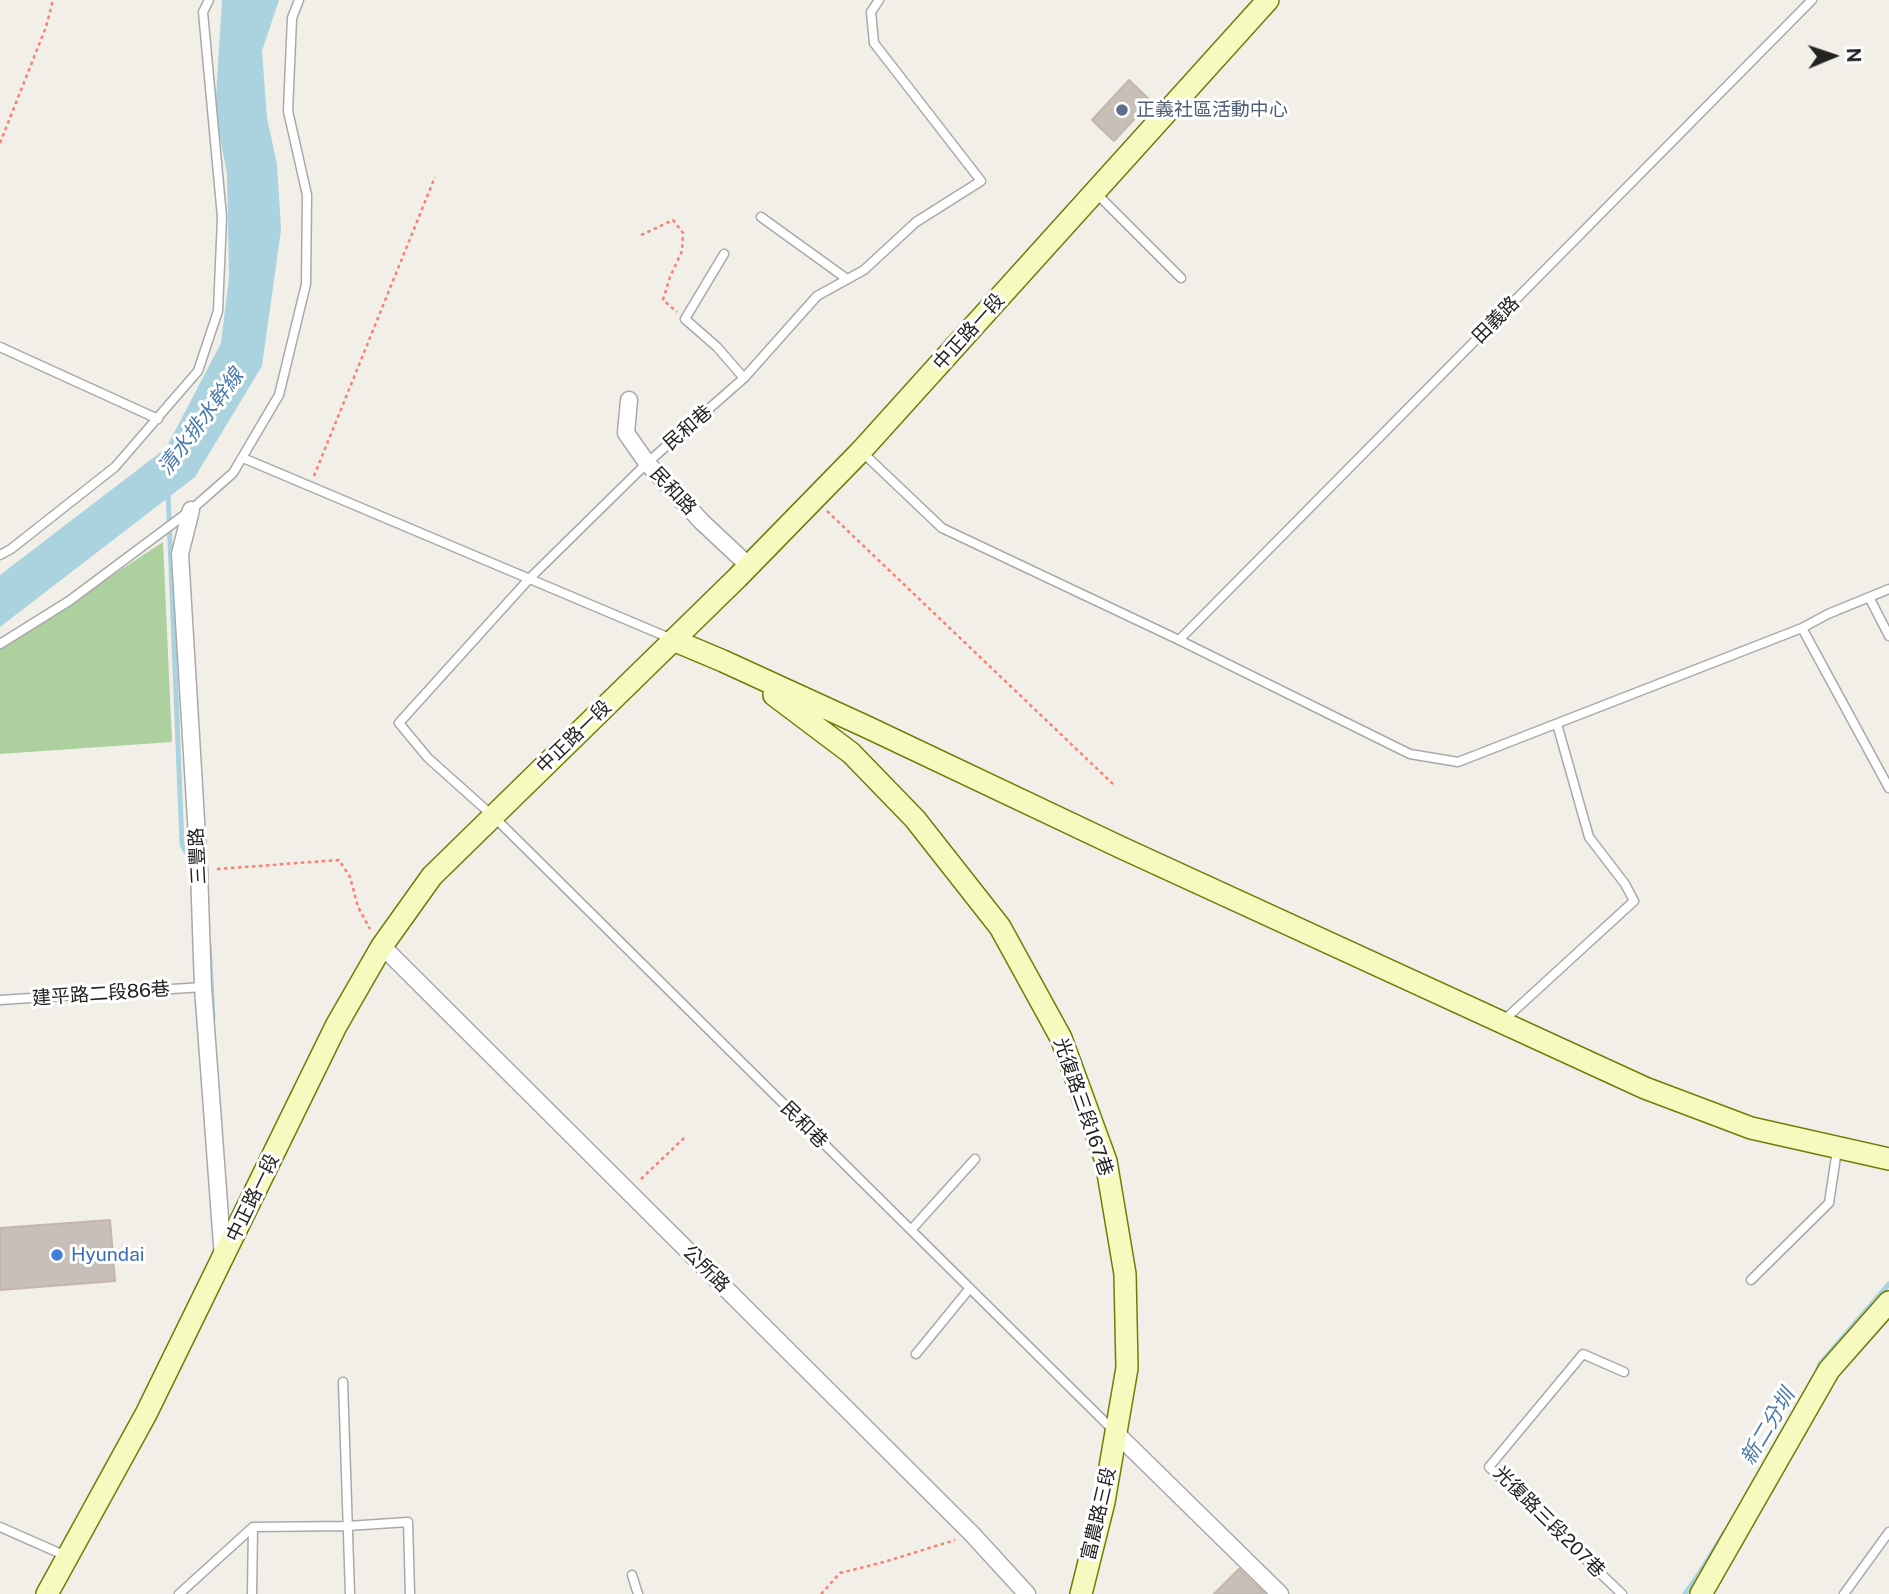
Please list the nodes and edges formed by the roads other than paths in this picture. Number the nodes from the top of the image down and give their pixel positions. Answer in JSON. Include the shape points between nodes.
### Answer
{"nodes":[{"id":1,"x":209,"y":0,"type":"edge"},
{"id":2,"x":299,"y":0,"type":"edge"},
{"id":3,"x":879,"y":0,"type":"edge"},
{"id":4,"x":1268,"y":0,"type":"edge"},
{"id":5,"x":1812,"y":0,"type":"edge"},
{"id":6,"x":1095,"y":192,"type":"junction"},
{"id":7,"x":761,"y":218,"type":"dead end"},
{"id":8,"x":724,"y":254,"type":"dead end"},
{"id":9,"x":1181,"y":278,"type":"dead end"},
{"id":10,"x":847,"y":279,"type":"junction"},
{"id":11,"x":0,"y":347,"type":"edge"},
{"id":12,"x":744,"y":378,"type":"junction"},
{"id":13,"x":629,"y":400,"type":"dead end"},
{"id":14,"x":158,"y":419,"type":"junction"},
{"id":15,"x":861,"y":452,"type":"junction"},
{"id":16,"x":243,"y":458,"type":"junction"},
{"id":17,"x":647,"y":463,"type":"junction"},
{"id":18,"x":191,"y":510,"type":"junction"},
{"id":19,"x":0,"y":555,"type":"edge"},
{"id":20,"x":749,"y":566,"type":"junction"},
{"id":21,"x":529,"y":579,"type":"junction"},
{"id":22,"x":1889,"y":589,"type":"edge"},
{"id":23,"x":1869,"y":597,"type":"junction"},
{"id":24,"x":1801,"y":628,"type":"junction"},
{"id":25,"x":1889,"y":636,"type":"edge"},
{"id":26,"x":673,"y":640,"type":"junction"},
{"id":27,"x":1179,"y":640,"type":"junction"},
{"id":28,"x":0,"y":644,"type":"edge"},
{"id":29,"x":723,"y":661,"type":"junction"},
{"id":30,"x":1557,"y":724,"type":"junction"},
{"id":31,"x":867,"y":726,"type":"junction"},
{"id":32,"x":851,"y":753,"type":"junction"},
{"id":33,"x":1889,"y":788,"type":"edge"},
{"id":34,"x":493,"y":816,"type":"junction"},
{"id":35,"x":382,"y":947,"type":"junction"},
{"id":36,"x":203,"y":987,"type":"junction"},
{"id":37,"x":0,"y":1000,"type":"edge"},
{"id":38,"x":1501,"y":1023,"type":"junction"},
{"id":39,"x":1837,"y":1147,"type":"junction"},
{"id":40,"x":975,"y":1159,"type":"dead end"},
{"id":41,"x":1889,"y":1159,"type":"edge"},
{"id":42,"x":911,"y":1230,"type":"junction"},
{"id":43,"x":223,"y":1260,"type":"junction"},
{"id":44,"x":1751,"y":1280,"type":"dead end"},
{"id":45,"x":970,"y":1288,"type":"junction"},
{"id":46,"x":1889,"y":1301,"type":"edge"},
{"id":47,"x":916,"y":1354,"type":"dead end"},
{"id":48,"x":1624,"y":1372,"type":"dead end"},
{"id":49,"x":342,"y":1382,"type":"dead end"},
{"id":50,"x":1116,"y":1433,"type":"junction"},
{"id":51,"x":347,"y":1526,"type":"junction"},
{"id":52,"x":0,"y":1527,"type":"edge"},
{"id":53,"x":253,"y":1527,"type":"junction"},
{"id":54,"x":1889,"y":1532,"type":"edge"},
{"id":55,"x":69,"y":1557,"type":"junction"},
{"id":56,"x":632,"y":1575,"type":"dead end"},
{"id":57,"x":47,"y":1594,"type":"edge"},
{"id":58,"x":179,"y":1594,"type":"edge"},
{"id":59,"x":252,"y":1594,"type":"edge"},
{"id":60,"x":350,"y":1594,"type":"edge"},
{"id":61,"x":410,"y":1594,"type":"edge"},
{"id":62,"x":638,"y":1594,"type":"edge"},
{"id":63,"x":1027,"y":1594,"type":"edge"},
{"id":64,"x":1081,"y":1594,"type":"edge"},
{"id":65,"x":1280,"y":1594,"type":"edge"},
{"id":66,"x":1622,"y":1594,"type":"edge"},
{"id":67,"x":1701,"y":1594,"type":"edge"},
{"id":68,"x":1844,"y":1594,"type":"edge"}],
"edges":[{"from":1,"to":14,"type":"lane","via":[[203,12],[222,217],[218,311],[198,371]]},
{"from":2,"to":16,"type":"lane","via":[[292,18],[288,111],[307,195],[306,284],[279,395]]},
{"from":3,"to":10,"type":"lane","name":"民和巷","via":[[871,12],[874,43],[981,181],[916,222],[864,270]]},
{"from":4,"to":6,"type":"street","name":"中正路一段"},
{"from":5,"to":27,"type":"lane","name":"田義路"},
{"from":6,"to":9,"type":"lane"},
{"from":6,"to":15,"type":"street","name":"中正路一段"},
{"from":7,"to":10,"type":"lane"},
{"from":8,"to":12,"type":"lane","via":[[685,318]]},
{"from":10,"to":12,"type":"lane","name":"民和巷","via":[[817,296]]},
{"from":11,"to":14,"type":"lane"},
{"from":12,"to":17,"type":"lane","name":"民和巷"},
{"from":13,"to":17,"type":"street","name":"民和路","via":[[626,433]]},
{"from":14,"to":19,"type":"lane","via":[[115,467]]},
{"from":15,"to":20,"type":"street","name":"中正路一段"},
{"from":15,"to":27,"type":"lane","via":[[942,528]]},
{"from":16,"to":18,"type":"lane","via":[[233,473]]},
{"from":16,"to":21,"type":"lane"},
{"from":17,"to":20,"type":"street","name":"民和路"},
{"from":17,"to":21,"type":"lane","name":"民和巷"},
{"from":18,"to":28,"type":"lane","via":[[69,601]]},
{"from":18,"to":36,"type":"street","name":"三豐路","via":[[180,554]]},
{"from":20,"to":26,"type":"street","name":"中正路一段"},
{"from":21,"to":26,"type":"lane"},
{"from":21,"to":34,"type":"lane","name":"民和巷","via":[[399,723],[428,758]]},
{"from":22,"to":23,"type":"lane"},
{"from":23,"to":24,"type":"lane"},
{"from":23,"to":25,"type":"lane"},
{"from":24,"to":30,"type":"lane"},
{"from":24,"to":33,"type":"lane"},
{"from":26,"to":29,"type":"street"},
{"from":26,"to":34,"type":"street","name":"中正路一段"},
{"from":27,"to":30,"type":"lane","via":[[1410,754],[1458,762]]},
{"from":29,"to":31,"type":"street"},
{"from":29,"to":32,"type":"street","name":"光復路三段167巷"},
{"from":30,"to":38,"type":"lane","via":[[1589,838],[1634,901]]},
{"from":31,"to":32,"type":"street","via":[[852,737]]},
{"from":31,"to":38,"type":"street"},
{"from":32,"to":50,"type":"street","name":"光復路三段167巷","via":[[915,819],[1000,928],[1061,1038],[1106,1161],[1125,1274],[1127,1368]]},
{"from":34,"to":35,"type":"street","name":"中正路一段","via":[[432,876]]},
{"from":34,"to":42,"type":"lane","name":"民和巷"},
{"from":35,"to":43,"type":"street","name":"中正路一段","via":[[336,1026]]},
{"from":35,"to":63,"type":"street","name":"公所路"},
{"from":36,"to":37,"type":"lane","name":"建平路二段86巷"},
{"from":36,"to":43,"type":"street","name":"三豐路"},
{"from":38,"to":39,"type":"street","via":[[1645,1088],[1751,1128]]},
{"from":39,"to":41,"type":"street"},
{"from":39,"to":44,"type":"lane","via":[[1829,1203]]},
{"from":40,"to":42,"type":"lane"},
{"from":42,"to":45,"type":"lane","name":"民和巷"},
{"from":43,"to":55,"type":"street","name":"中正路一段"},
{"from":45,"to":47,"type":"lane"},
{"from":45,"to":50,"type":"lane","name":"民和巷"},
{"from":46,"to":67,"type":"street","via":[[1829,1370]]},
{"from":48,"to":66,"type":"lane","name":"光復路三段207巷","via":[[1583,1354],[1489,1467]]},
{"from":49,"to":51,"type":"lane"},
{"from":50,"to":64,"type":"street","name":"富農路三段"},
{"from":50,"to":65,"type":"street"},
{"from":51,"to":53,"type":"lane"},
{"from":51,"to":60,"type":"lane"},
{"from":51,"to":61,"type":"lane","via":[[408,1522]]},
{"from":52,"to":55,"type":"lane"},
{"from":53,"to":58,"type":"lane"},
{"from":53,"to":59,"type":"lane"},
{"from":54,"to":68,"type":"lane"},
{"from":55,"to":57,"type":"street","name":"中正路一段"},
{"from":56,"to":62,"type":"lane"}]}
